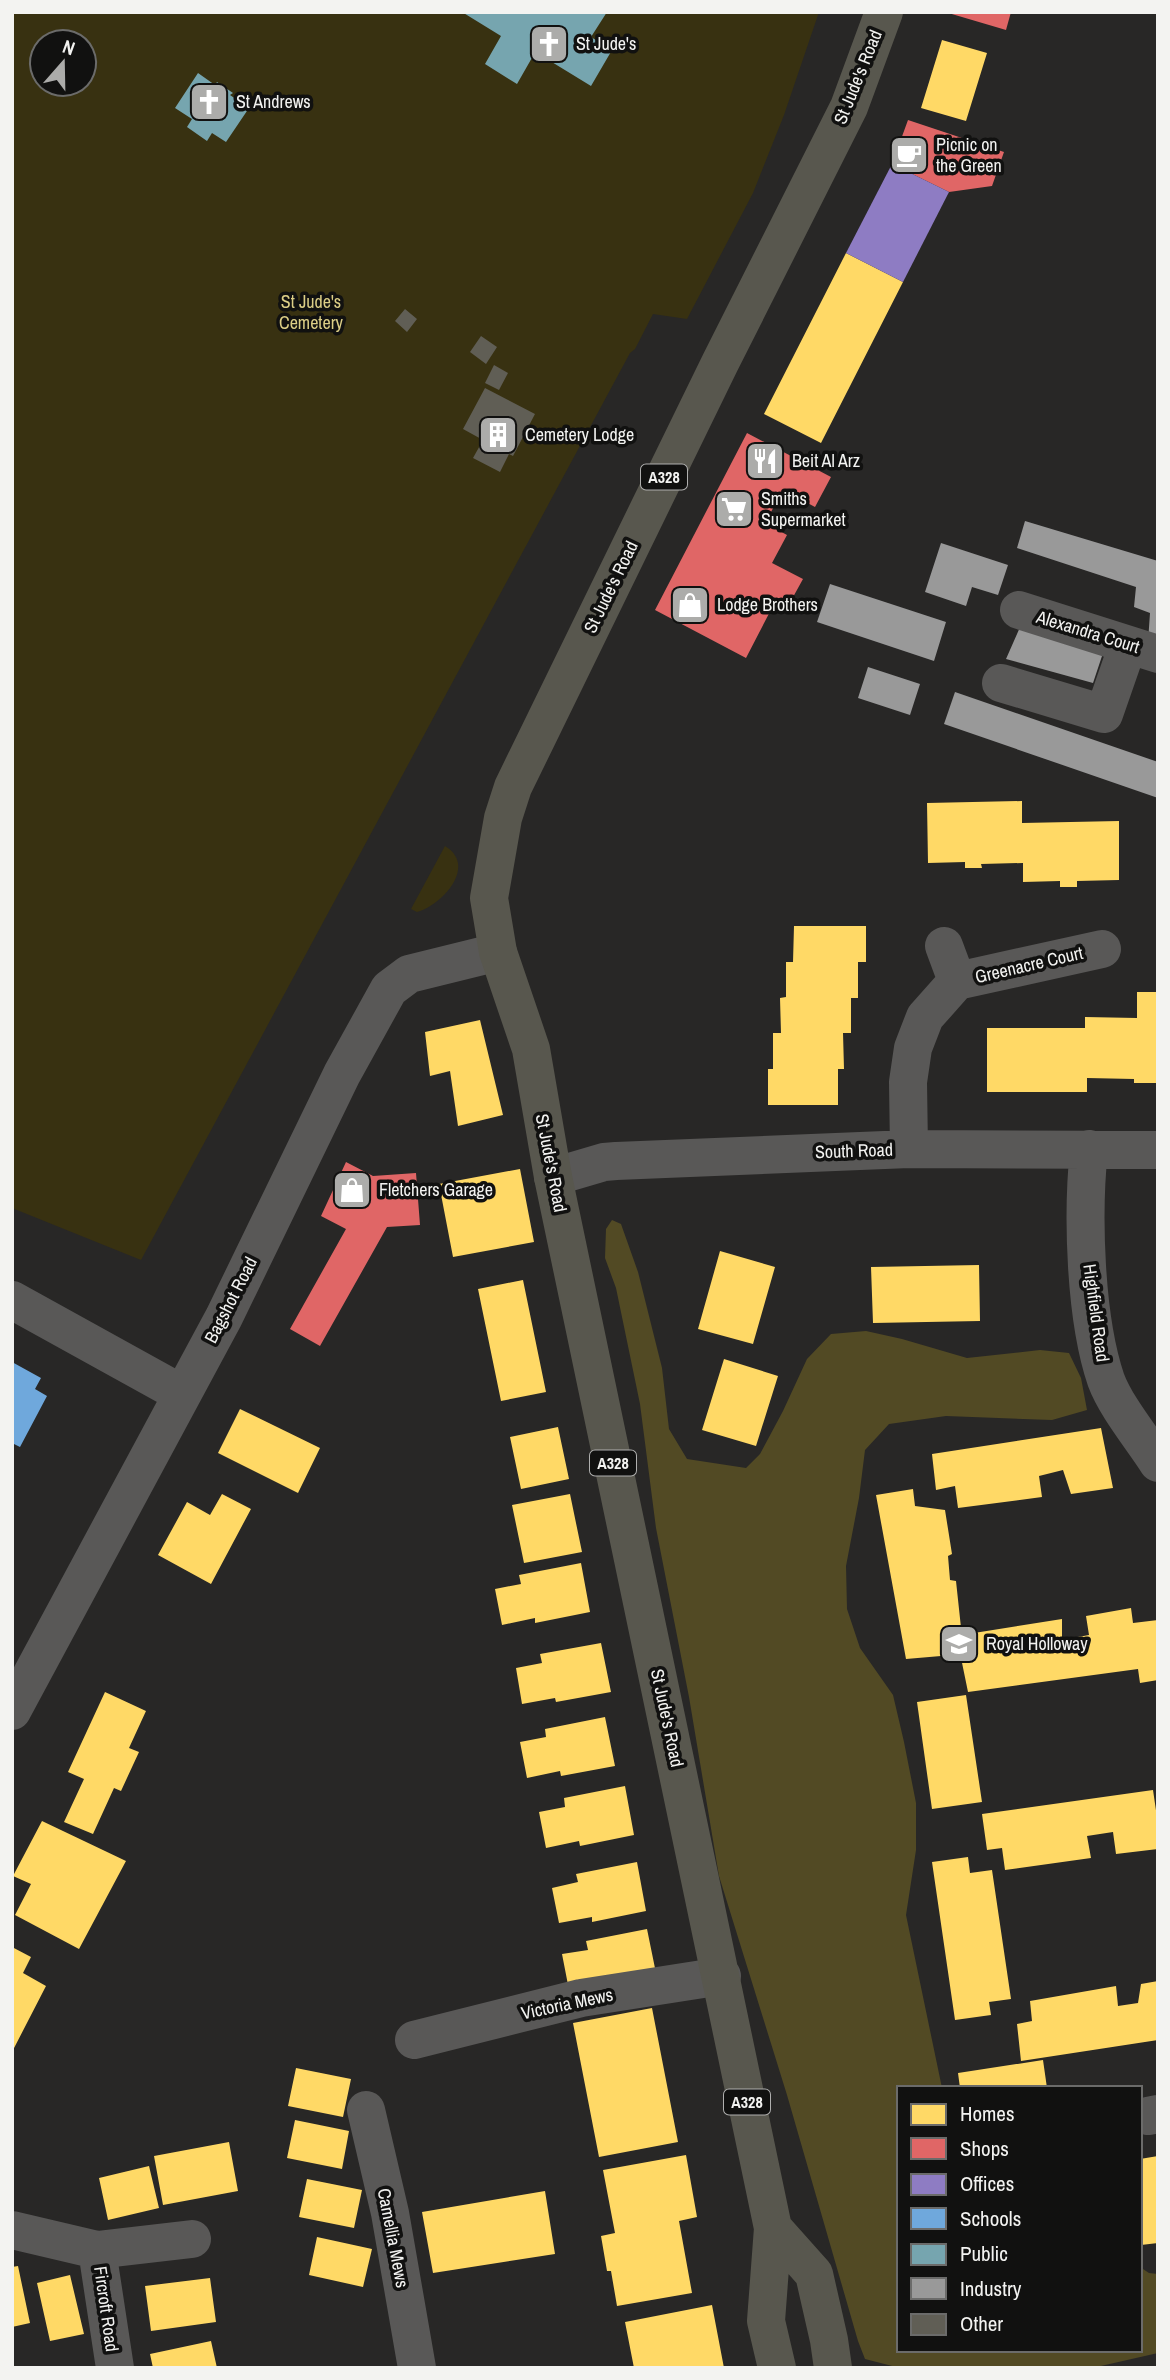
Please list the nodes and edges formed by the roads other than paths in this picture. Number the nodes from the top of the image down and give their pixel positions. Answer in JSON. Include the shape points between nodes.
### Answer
{"nodes":[{"id":1,"x":884,"y":12,"type":"edge"},
{"id":2,"x":1019,"y":610,"type":"dead end"},
{"id":3,"x":1143,"y":649,"type":"edge"},
{"id":4,"x":1001,"y":682,"type":"dead end"},
{"id":5,"x":1102,"y":948,"type":"dead end"},
{"id":6,"x":498,"y":952,"type":"junction"},
{"id":7,"x":909,"y":1149,"type":"junction"},
{"id":8,"x":1088,"y":1149,"type":"junction"},
{"id":9,"x":1158,"y":1150,"type":"edge"},
{"id":10,"x":553,"y":1177,"type":"junction"},
{"id":11,"x":12,"y":1300,"type":"edge"},
{"id":12,"x":183,"y":1394,"type":"junction"},
{"id":13,"x":1158,"y":1463,"type":"edge"},
{"id":14,"x":12,"y":1711,"type":"edge"},
{"id":15,"x":722,"y":1976,"type":"junction"},
{"id":16,"x":414,"y":2040,"type":"dead end"},
{"id":17,"x":366,"y":2110,"type":"dead end"},
{"id":18,"x":773,"y":2228,"type":"junction"},
{"id":19,"x":12,"y":2230,"type":"edge"},
{"id":20,"x":192,"y":2239,"type":"dead end"},
{"id":21,"x":97,"y":2250,"type":"junction"},
{"id":22,"x":115,"y":2368,"type":"edge"},
{"id":23,"x":417,"y":2368,"type":"edge"},
{"id":24,"x":777,"y":2368,"type":"edge"},
{"id":25,"x":833,"y":2368,"type":"edge"}],
"edges":[{"from":1,"to":6,"type":"main road","name":"St Jude's Road","number":"A328","via":[[849,107],[513,787],[489,898]]},
{"from":2,"to":3,"type":"street","name":"Alexandra Court"},
{"from":3,"to":4,"type":"street","via":[[1104,714]]},
{"from":5,"to":7,"type":"street","name":"Greenacre Court","via":[[950,964],[912,1048]]},
{"from":6,"to":10,"type":"main road","name":"St Jude's Road","number":"A328","via":[[531,1049]]},
{"from":6,"to":12,"type":"street","name":"Bagshot Road","via":[[409,974],[390,989],[342,1074]]},
{"from":7,"to":8,"type":"street","name":"South Road"},
{"from":7,"to":10,"type":"street","name":"South Road","via":[[616,1161]]},
{"from":8,"to":9,"type":"street","name":"South Road"},
{"from":8,"to":13,"type":"street","name":"Highfield Road","via":[[1084,1194],[1099,1353],[1107,1382]]},
{"from":10,"to":15,"type":"main road","name":"St Jude's Road","number":"A328"},
{"from":11,"to":12,"type":"street"},
{"from":12,"to":14,"type":"street","name":"Bagshot Road"},
{"from":15,"to":16,"type":"street","name":"Victoria Mews","via":[[581,1998]]},
{"from":15,"to":18,"type":"main road","name":"St Jude's Road","number":"A328"},
{"from":17,"to":23,"type":"street","name":"Camellia Mews","via":[[390,2213]]},
{"from":18,"to":24,"type":"main road","via":[[766,2322]]},
{"from":18,"to":25,"type":"main road","via":[[814,2274]]},
{"from":19,"to":21,"type":"street","name":"Fircroft Road"},
{"from":20,"to":21,"type":"street","name":"Fircroft Road"},
{"from":21,"to":22,"type":"street","name":"Fircroft Road"}]}
